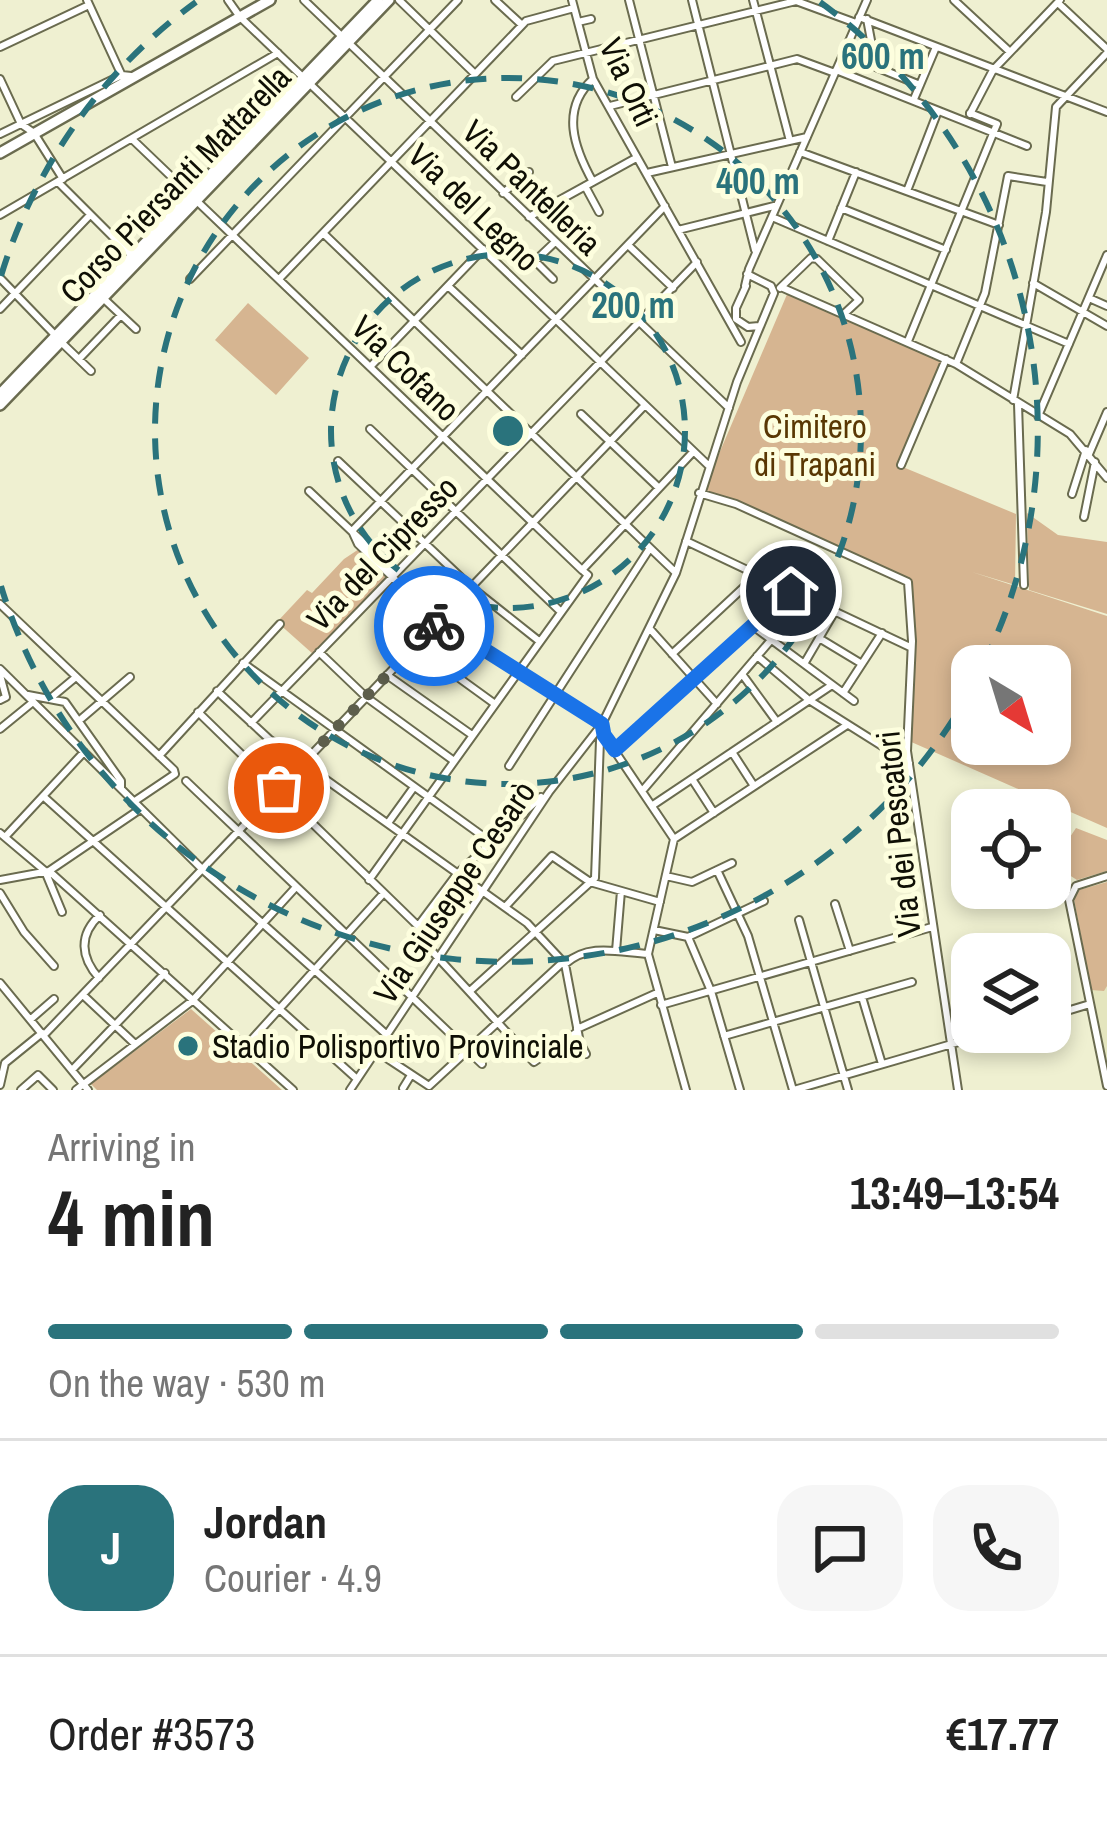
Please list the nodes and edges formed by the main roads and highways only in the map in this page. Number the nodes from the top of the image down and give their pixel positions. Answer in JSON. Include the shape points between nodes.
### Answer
{"nodes":[{"id":1,"x":270,"y":0,"type":"edge"},
{"id":2,"x":378,"y":0,"type":"edge"},
{"id":3,"x":389,"y":0,"type":"edge"},
{"id":4,"x":345,"y":41,"type":"junction"},
{"id":5,"x":0,"y":153,"type":"edge"},
{"id":6,"x":194,"y":198,"type":"junction"},
{"id":7,"x":58,"y":339,"type":"junction"},
{"id":8,"x":0,"y":394,"type":"edge"},
{"id":9,"x":0,"y":405,"type":"edge"}],
"edges":[{"from":1,"to":5,"type":"main road"},
{"from":2,"to":4,"type":"main road","name":"Corso Piersanti Mattarella"},
{"from":3,"to":4,"type":"main road","name":"Corso Piersanti Mattarella"},
{"from":4,"to":6,"type":"main road","name":"Corso Piersanti Mattarella"},
{"from":6,"to":7,"type":"main road","name":"Corso Piersanti Mattarella"},
{"from":6,"to":7,"type":"main road","name":"Corso Piersanti Mattarella"},
{"from":7,"to":8,"type":"main road","name":"Corso Piersanti Mattarella"},
{"from":7,"to":9,"type":"main road","name":"Corso Piersanti Mattarella"}]}
